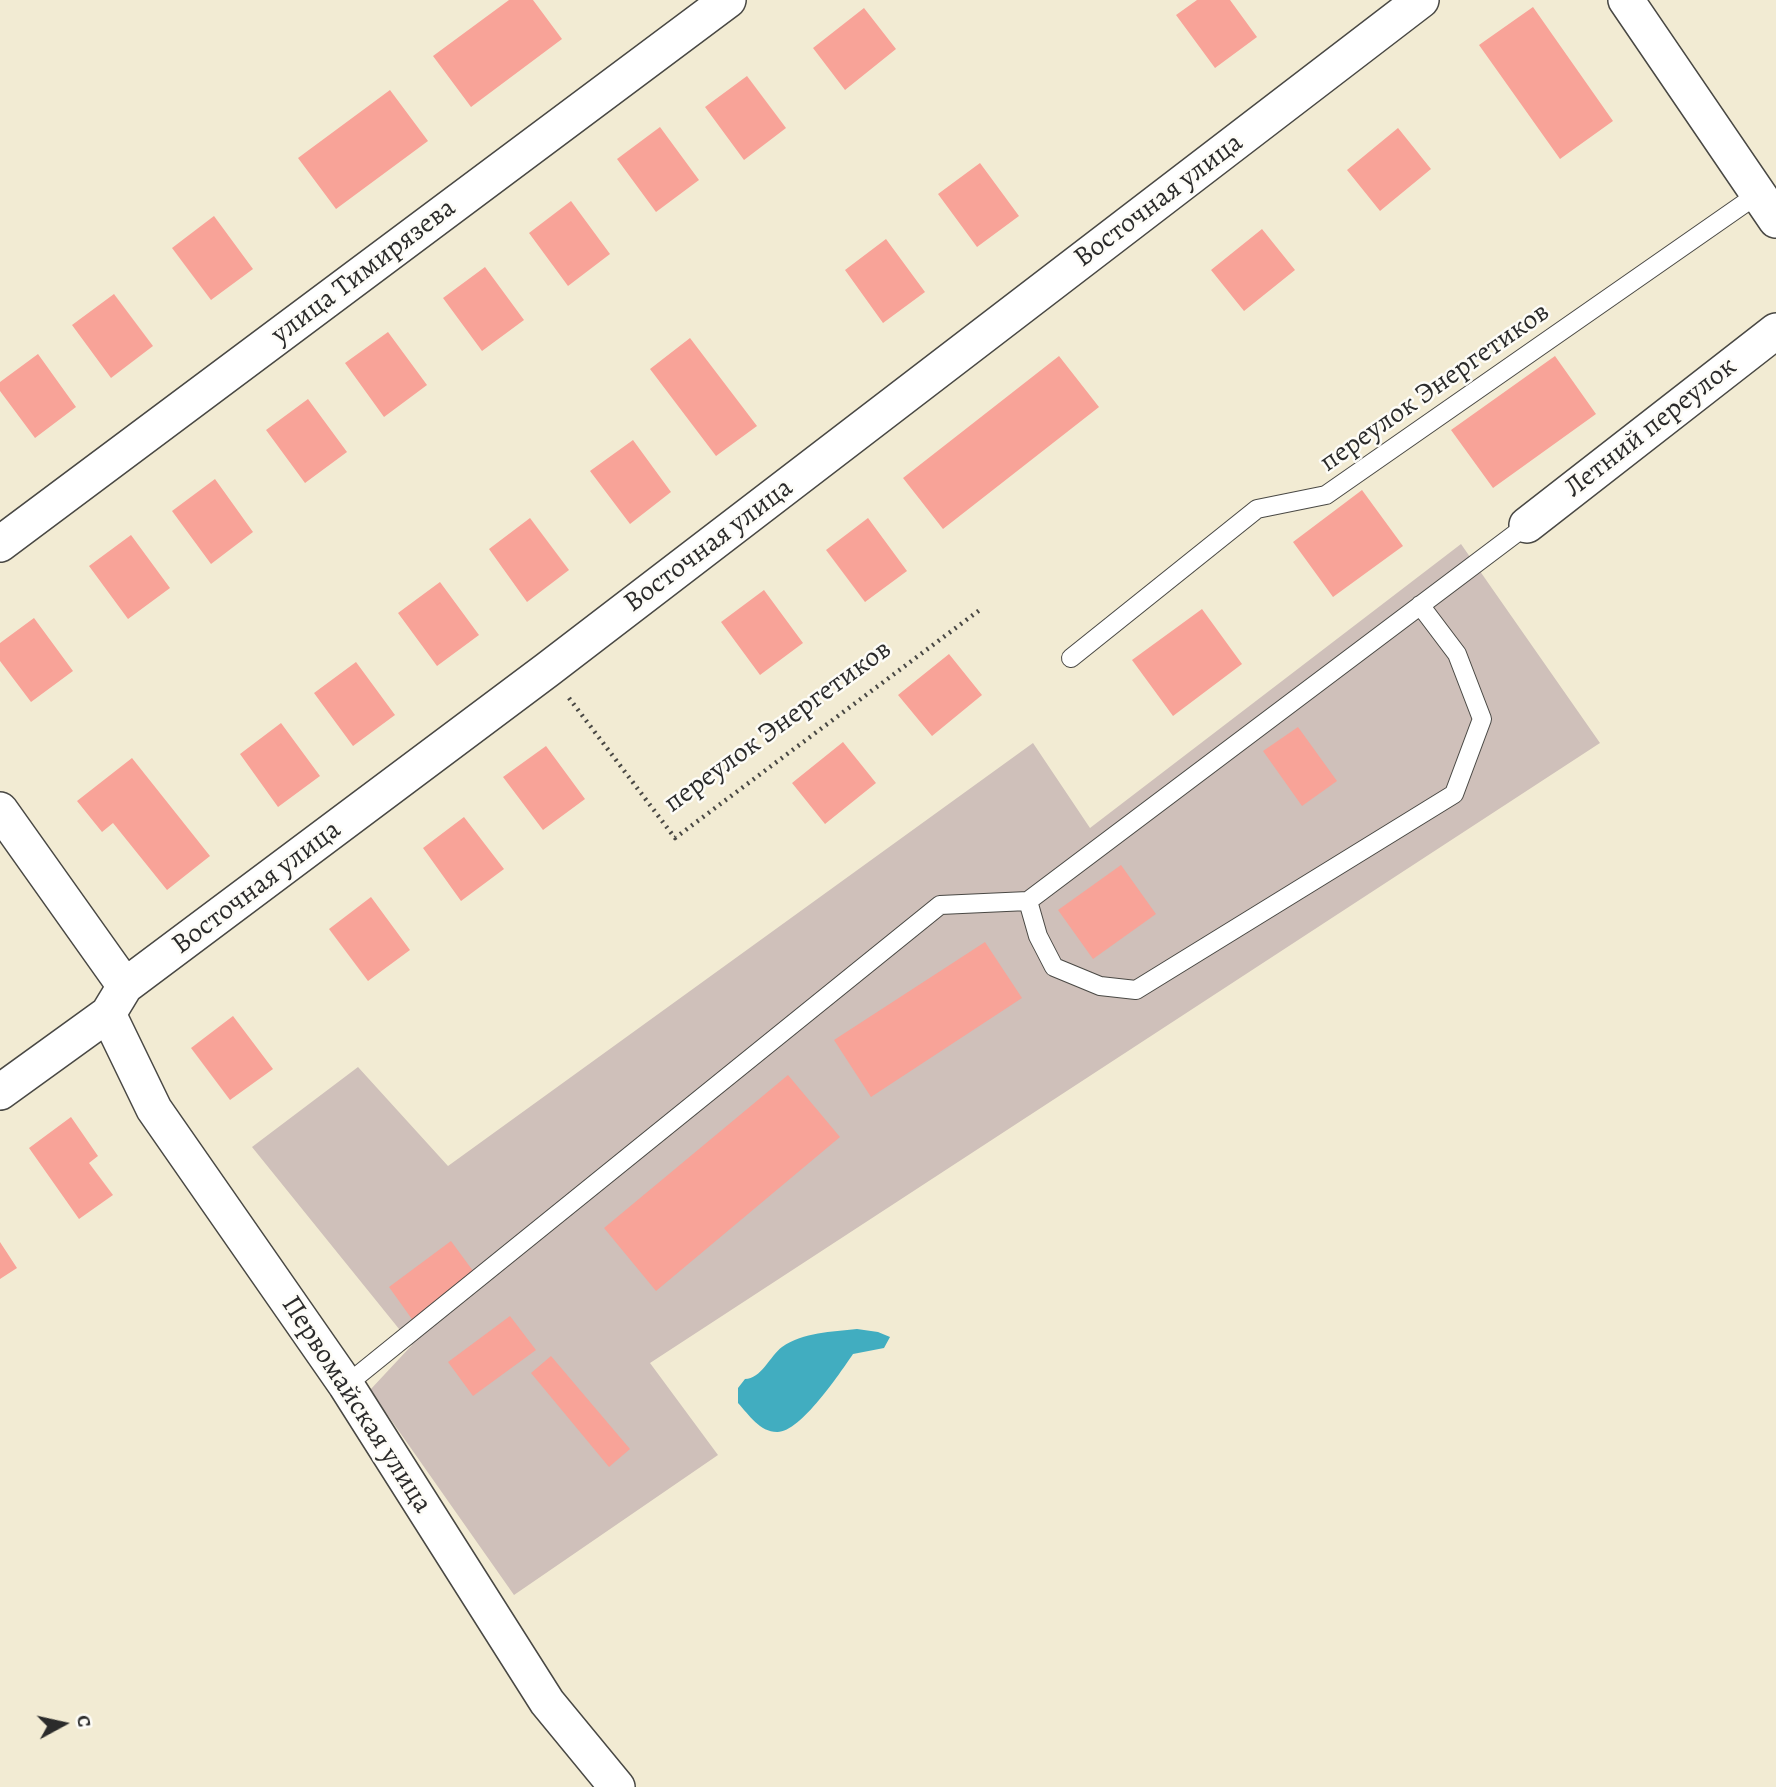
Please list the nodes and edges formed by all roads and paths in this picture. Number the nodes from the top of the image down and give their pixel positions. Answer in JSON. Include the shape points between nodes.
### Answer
{"nodes":[{"id":1,"x":728,"y":0,"type":"edge"},
{"id":2,"x":1421,"y":0,"type":"edge"},
{"id":3,"x":1626,"y":0,"type":"edge"},
{"id":4,"x":1767,"y":207,"type":"edge"},
{"id":5,"x":1776,"y":331,"type":"edge"},
{"id":6,"x":1527,"y":525,"type":"joint"},
{"id":7,"x":0,"y":544,"type":"edge"},
{"id":8,"x":1420,"y":605,"type":"junction"},
{"id":9,"x":981,"y":609,"type":"dead end"},
{"id":10,"x":1071,"y":658,"type":"dead end"},
{"id":11,"x":547,"y":670,"type":"junction"},
{"id":12,"x":0,"y":810,"type":"edge"},
{"id":13,"x":1028,"y":901,"type":"junction"},
{"id":14,"x":116,"y":1000,"type":"junction"},
{"id":15,"x":0,"y":1092,"type":"edge"},
{"id":16,"x":346,"y":1385,"type":"junction"},
{"id":17,"x":617,"y":1787,"type":"edge"}],
"edges":[{"from":1,"to":7,"type":"street","name":"улица Тимирязева"},
{"from":2,"to":11,"type":"street","name":"Восточная улица"},
{"from":3,"to":4,"type":"street"},
{"from":4,"to":10,"type":"lane","name":"переулок Энергетиков","via":[[1326,495],[1257,509]]},
{"from":5,"to":6,"type":"street","name":"Летний переулок"},
{"from":6,"to":8,"type":"lane"},
{"from":8,"to":13,"type":"lane"},
{"from":8,"to":13,"type":"lane","via":[[1457,654],[1482,719],[1454,794],[1136,990],[1100,986],[1054,967],[1038,936]]},
{"from":9,"to":11,"type":"path","name":"переулок Энергетиков","via":[[675,838]]},
{"from":11,"to":14,"type":"street","name":"Восточная улица"},
{"from":12,"to":14,"type":"street","name":"Первомайская улица"},
{"from":13,"to":16,"type":"lane","via":[[940,905]]},
{"from":14,"to":15,"type":"street","name":"Восточная улица"},
{"from":14,"to":16,"type":"street","name":"Первомайская улица","via":[[154,1109]]},
{"from":16,"to":17,"type":"street","name":"Первомайская улица","via":[[547,1702]]}]}
